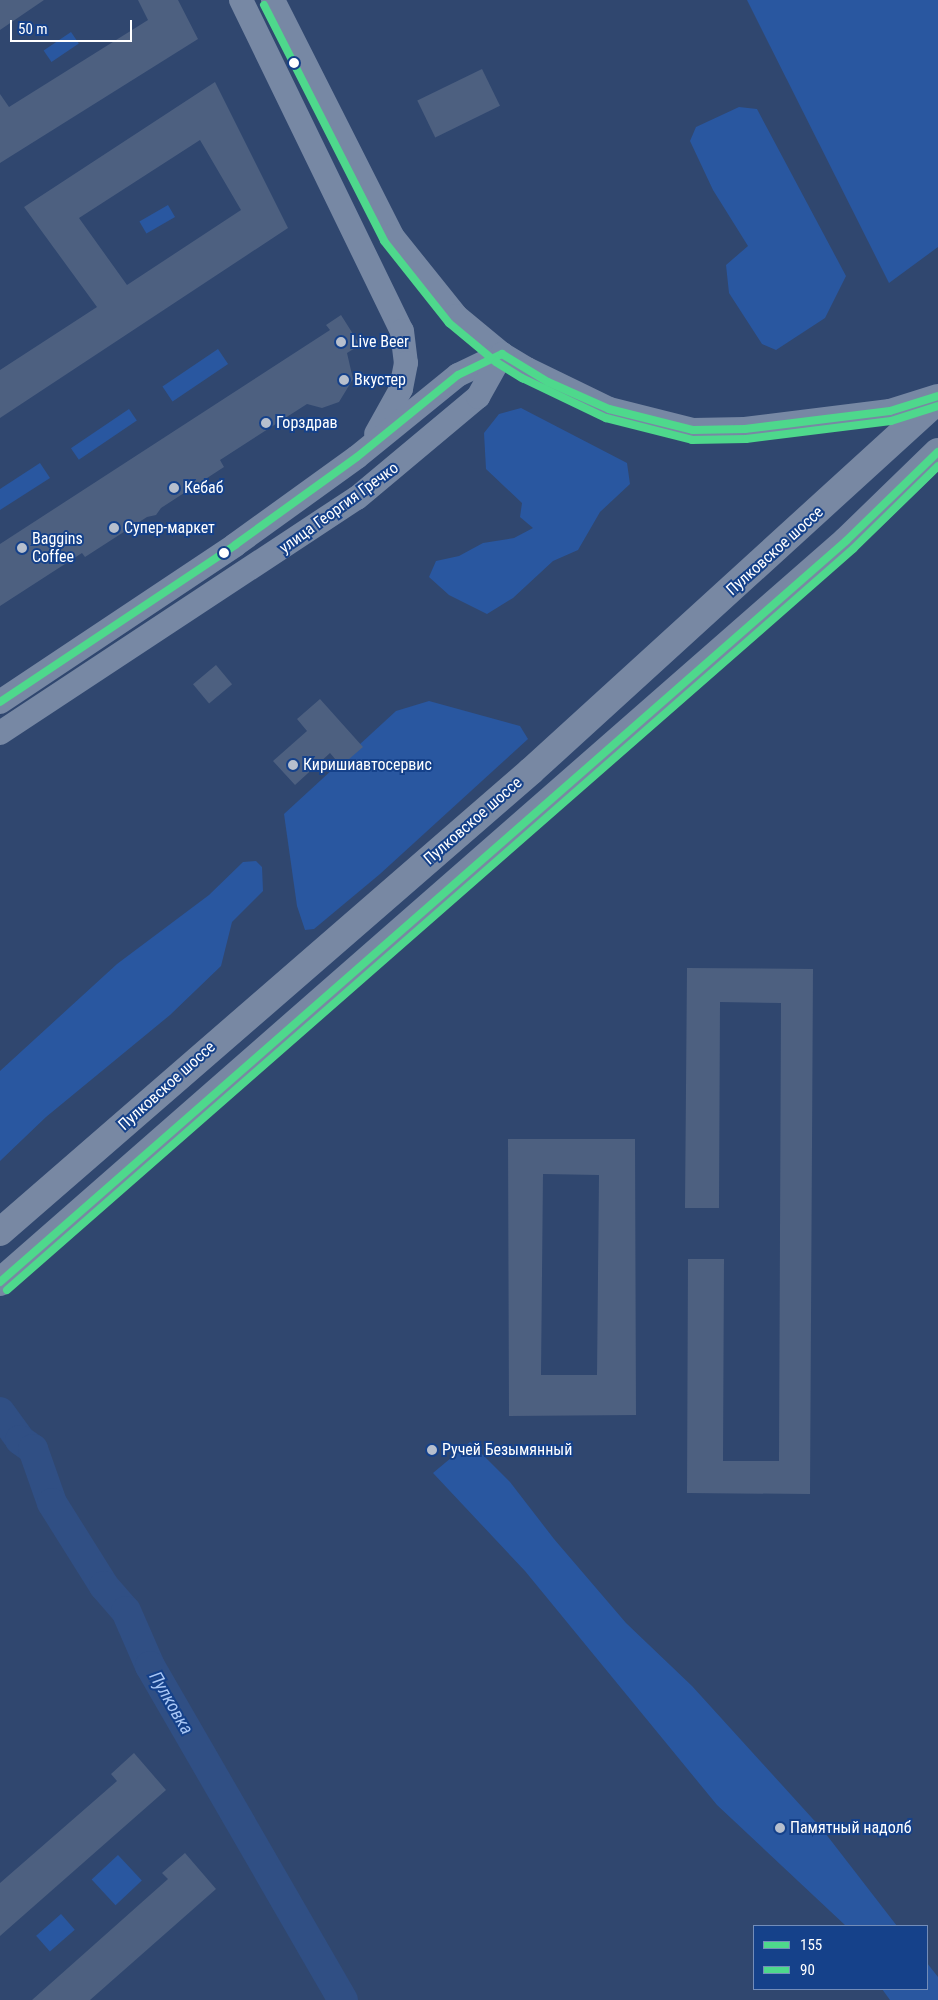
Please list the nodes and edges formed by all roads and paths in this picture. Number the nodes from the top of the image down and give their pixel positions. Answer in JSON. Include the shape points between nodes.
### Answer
{"nodes":[{"id":1,"x":241,"y":0,"type":"edge"},
{"id":2,"x":273,"y":0,"type":"edge"},
{"id":3,"x":502,"y":354,"type":"junction"},
{"id":4,"x":938,"y":396,"type":"edge"},
{"id":5,"x":938,"y":400,"type":"edge"},
{"id":6,"x":938,"y":452,"type":"edge"},
{"id":7,"x":357,"y":457,"type":"junction"},
{"id":8,"x":0,"y":702,"type":"edge"},
{"id":9,"x":0,"y":733,"type":"edge"},
{"id":10,"x":0,"y":1232,"type":"edge"},
{"id":11,"x":0,"y":1282,"type":"edge"}],
"edges":[{"from":1,"to":7,"type":"street","via":[[402,331],[406,362],[401,389],[386,422]]},
{"from":2,"to":3,"type":"street","via":[[392,236],[437,295]]},
{"from":3,"to":4,"type":"street","via":[[548,382],[609,409],[693,430],[745,429],[890,411]]},
{"from":3,"to":7,"type":"street","name":"улица Георгия Гречко","via":[[458,375]]},
{"from":3,"to":9,"type":"street","name":"улица Георгия Гречко","via":[[478,397],[357,498]]},
{"from":5,"to":10,"type":"highway","name":"Пулковское шоссе","via":[[531,770]]},
{"from":6,"to":11,"type":"highway","via":[[846,541]]},
{"from":7,"to":8,"type":"street","via":[[174,586]]}]}
